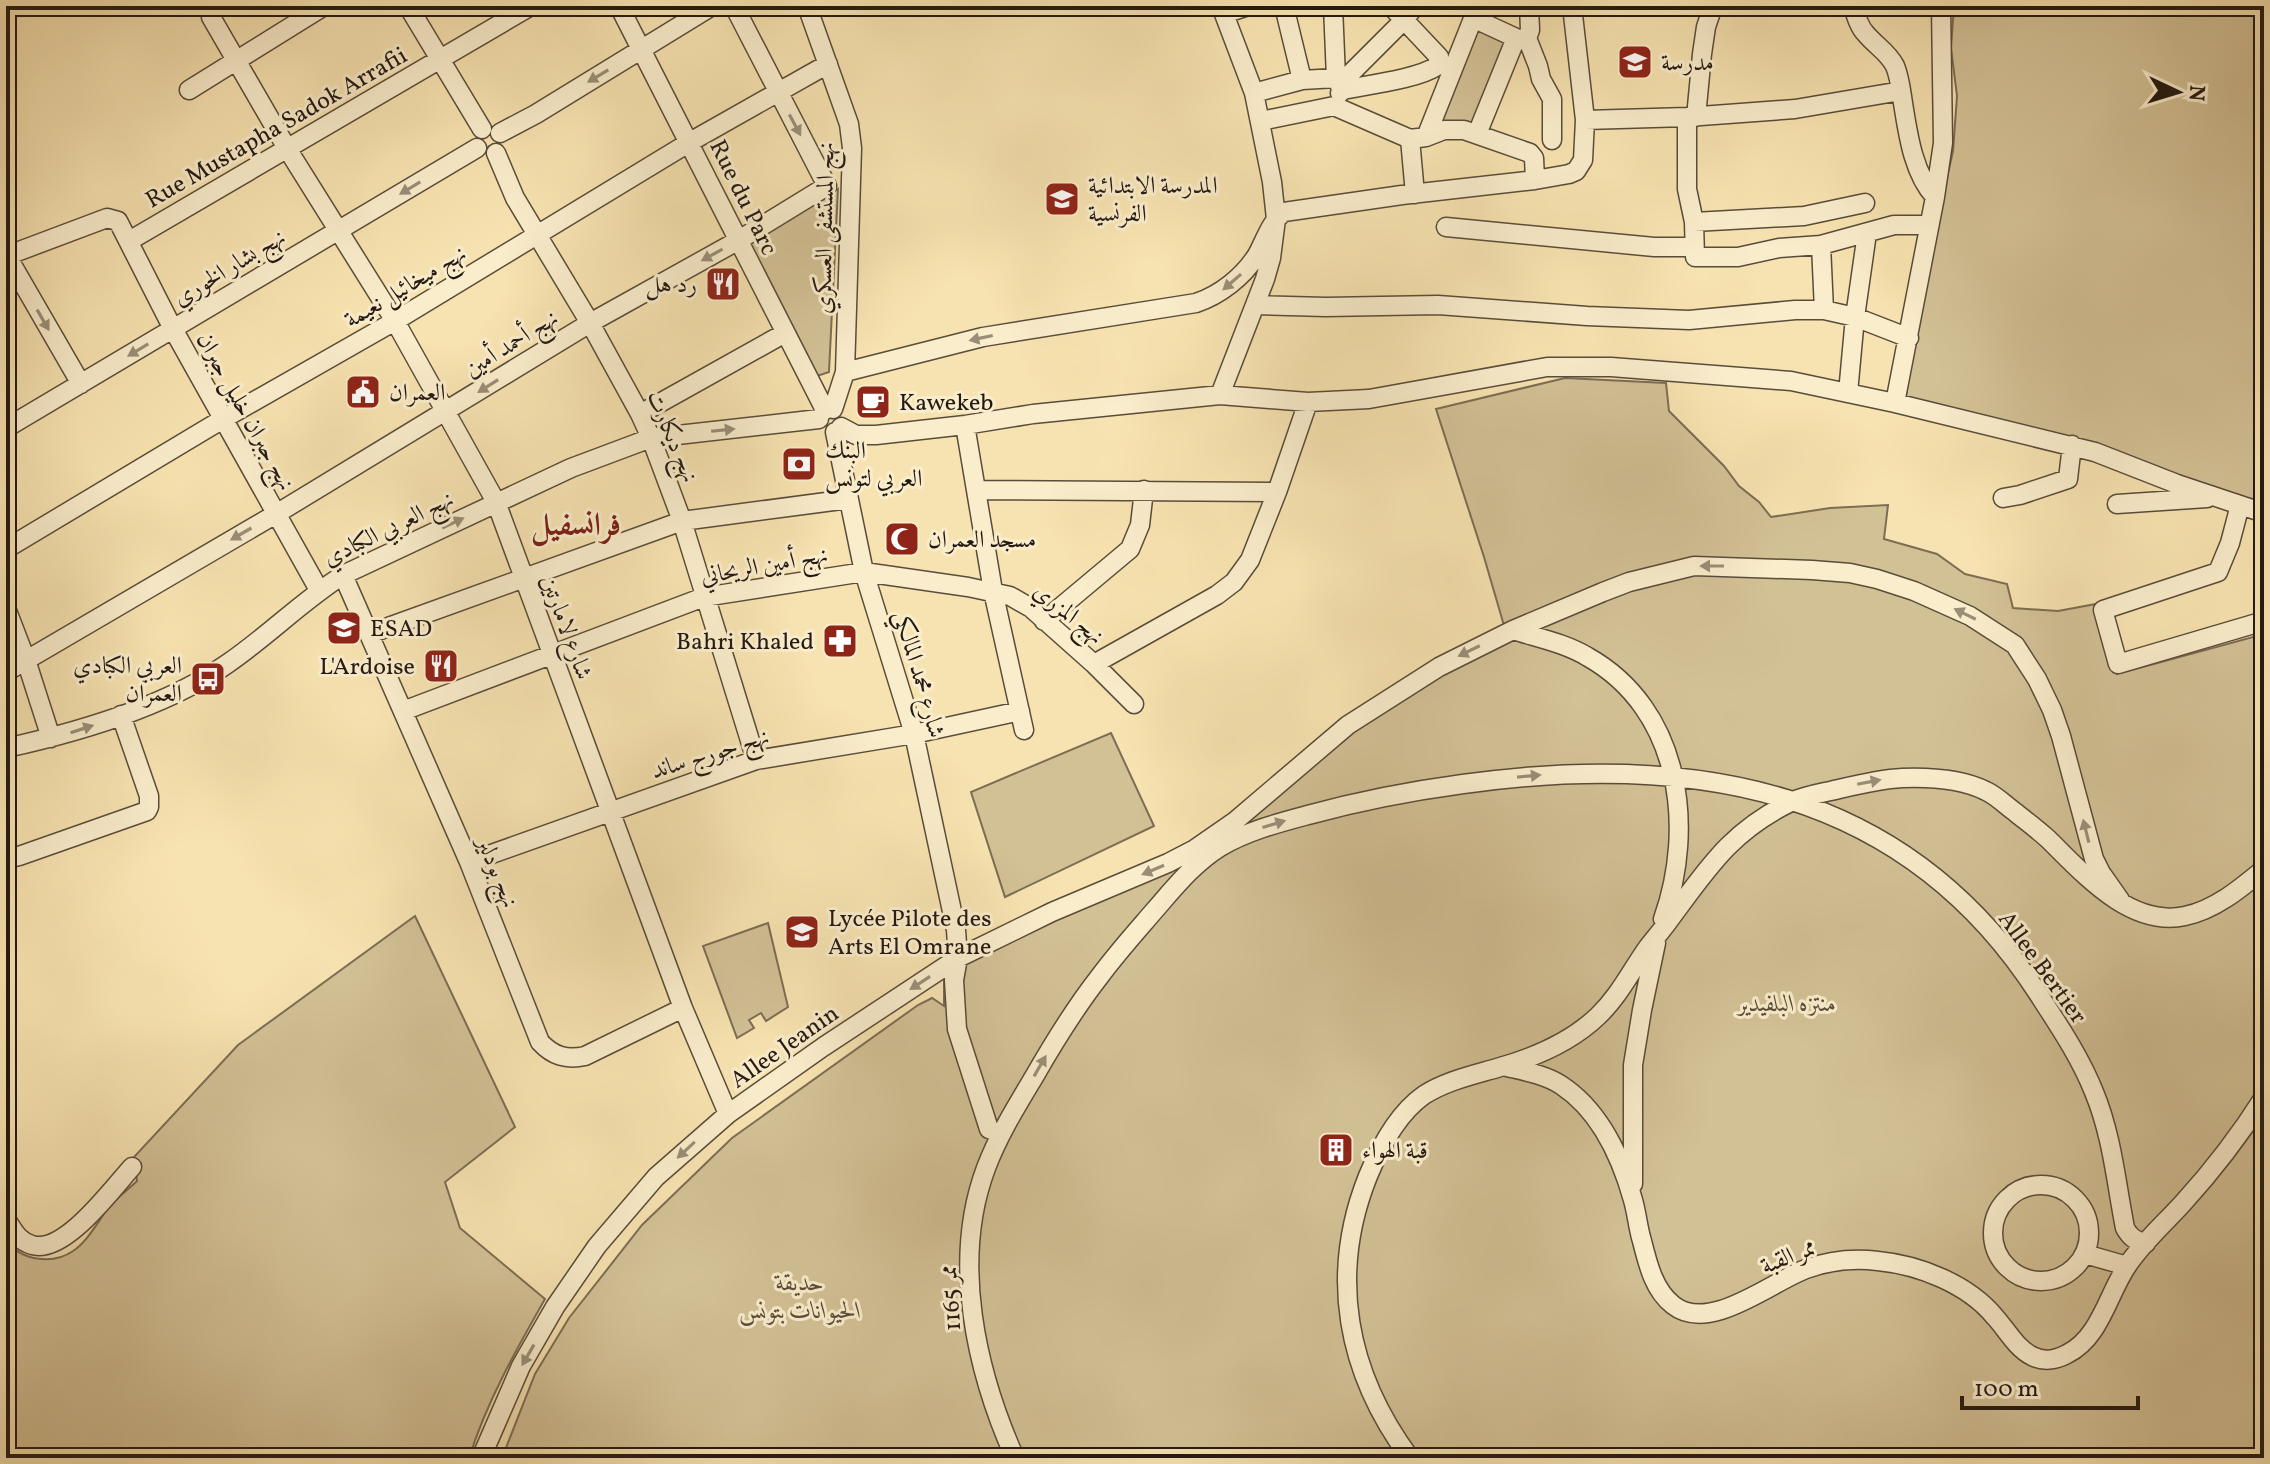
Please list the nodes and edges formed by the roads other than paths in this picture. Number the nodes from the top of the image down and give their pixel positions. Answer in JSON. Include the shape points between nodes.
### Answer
{"nodes":[{"id":1,"x":324,"y":6,"type":"edge"},
{"id":2,"x":408,"y":6,"type":"edge"},
{"id":3,"x":531,"y":6,"type":"edge"},
{"id":4,"x":619,"y":6,"type":"edge"},
{"id":5,"x":712,"y":6,"type":"edge"},
{"id":6,"x":734,"y":6,"type":"edge"},
{"id":7,"x":807,"y":6,"type":"edge"},
{"id":8,"x":1248,"y":6,"type":"edge"},
{"id":9,"x":1284,"y":6,"type":"edge"},
{"id":10,"x":1333,"y":6,"type":"edge"},
{"id":11,"x":1529,"y":6,"type":"edge"},
{"id":12,"x":1572,"y":6,"type":"edge"},
{"id":13,"x":1713,"y":6,"type":"edge"},
{"id":14,"x":1853,"y":6,"type":"edge"},
{"id":15,"x":1941,"y":6,"type":"edge"},
{"id":16,"x":1222,"y":10,"type":"edge"},
{"id":17,"x":1403,"y":11,"type":"edge"},
{"id":18,"x":1476,"y":13,"type":"edge"},
{"id":19,"x":211,"y":17,"type":"dead end"},
{"id":20,"x":1521,"y":38,"type":"junction"},
{"id":21,"x":641,"y":50,"type":"junction"},
{"id":22,"x":441,"y":59,"type":"junction"},
{"id":23,"x":236,"y":61,"type":"junction"},
{"id":24,"x":1448,"y":63,"type":"junction"},
{"id":25,"x":828,"y":64,"type":"junction"},
{"id":26,"x":1302,"y":80,"type":"junction"},
{"id":27,"x":1338,"y":89,"type":"junction"},
{"id":28,"x":189,"y":90,"type":"dead end"},
{"id":29,"x":1901,"y":91,"type":"junction"},
{"id":30,"x":779,"y":93,"type":"junction"},
{"id":31,"x":1254,"y":93,"type":"junction"},
{"id":32,"x":1691,"y":117,"type":"junction"},
{"id":33,"x":1585,"y":120,"type":"junction"},
{"id":34,"x":1261,"y":121,"type":"junction"},
{"id":35,"x":482,"y":129,"type":"junction"},
{"id":36,"x":500,"y":133,"type":"junction"},
{"id":37,"x":1477,"y":134,"type":"junction"},
{"id":38,"x":1418,"y":138,"type":"junction"},
{"id":39,"x":1552,"y":140,"type":"dead end"},
{"id":40,"x":690,"y":142,"type":"junction"},
{"id":41,"x":477,"y":148,"type":"junction"},
{"id":42,"x":288,"y":150,"type":"junction"},
{"id":43,"x":496,"y":153,"type":"junction"},
{"id":44,"x":1535,"y":180,"type":"junction"},
{"id":45,"x":1415,"y":194,"type":"junction"},
{"id":46,"x":1935,"y":197,"type":"junction"},
{"id":47,"x":1865,"y":203,"type":"dead end"},
{"id":48,"x":1276,"y":219,"type":"junction"},
{"id":49,"x":1694,"y":222,"type":"junction"},
{"id":50,"x":1928,"y":225,"type":"junction"},
{"id":51,"x":1446,"y":227,"type":"dead end"},
{"id":52,"x":338,"y":231,"type":"junction"},
{"id":53,"x":1867,"y":233,"type":"junction"},
{"id":54,"x":538,"y":234,"type":"junction"},
{"id":55,"x":739,"y":240,"type":"junction"},
{"id":56,"x":129,"y":241,"type":"junction"},
{"id":57,"x":1821,"y":245,"type":"junction"},
{"id":58,"x":1694,"y":247,"type":"junction"},
{"id":59,"x":6,"y":256,"type":"edge"},
{"id":60,"x":1256,"y":305,"type":"junction"},
{"id":61,"x":1824,"y":310,"type":"junction"},
{"id":62,"x":1855,"y":317,"type":"junction"},
{"id":63,"x":395,"y":321,"type":"junction"},
{"id":64,"x":590,"y":323,"type":"junction"},
{"id":65,"x":173,"y":329,"type":"junction"},
{"id":66,"x":785,"y":333,"type":"junction"},
{"id":67,"x":1909,"y":338,"type":"junction"},
{"id":68,"x":845,"y":372,"type":"junction"},
{"id":69,"x":81,"y":384,"type":"junction"},
{"id":70,"x":1848,"y":393,"type":"junction"},
{"id":71,"x":1220,"y":395,"type":"junction"},
{"id":72,"x":1308,"y":402,"type":"junction"},
{"id":73,"x":1895,"y":403,"type":"junction"},
{"id":74,"x":446,"y":412,"type":"junction"},
{"id":75,"x":826,"y":413,"type":"junction"},
{"id":76,"x":640,"y":414,"type":"junction"},
{"id":77,"x":223,"y":419,"type":"junction"},
{"id":78,"x":965,"y":425,"type":"junction"},
{"id":79,"x":6,"y":428,"type":"edge"},
{"id":80,"x":838,"y":430,"type":"junction"},
{"id":81,"x":651,"y":438,"type":"junction"},
{"id":82,"x":2072,"y":445,"type":"junction"},
{"id":83,"x":976,"y":490,"type":"junction"},
{"id":84,"x":1144,"y":490,"type":"junction"},
{"id":85,"x":1277,"y":492,"type":"junction"},
{"id":86,"x":2003,"y":498,"type":"dead end"},
{"id":87,"x":2217,"y":498,"type":"junction"},
{"id":88,"x":849,"y":499,"type":"junction"},
{"id":89,"x":496,"y":502,"type":"junction"},
{"id":90,"x":2117,"y":504,"type":"dead end"},
{"id":91,"x":2240,"y":505,"type":"junction"},
{"id":92,"x":2264,"y":513,"type":"edge"},
{"id":93,"x":276,"y":514,"type":"junction"},
{"id":94,"x":682,"y":521,"type":"junction"},
{"id":95,"x":6,"y":549,"type":"edge"},
{"id":96,"x":864,"y":572,"type":"junction"},
{"id":97,"x":343,"y":575,"type":"junction"},
{"id":98,"x":523,"y":577,"type":"junction"},
{"id":99,"x":319,"y":590,"type":"junction"},
{"id":100,"x":993,"y":591,"type":"junction"},
{"id":101,"x":704,"y":597,"type":"junction"},
{"id":102,"x":6,"y":608,"type":"edge"},
{"id":103,"x":1044,"y":621,"type":"junction"},
{"id":104,"x":2264,"y":621,"type":"edge"},
{"id":105,"x":1513,"y":630,"type":"junction"},
{"id":106,"x":369,"y":634,"type":"junction"},
{"id":107,"x":552,"y":654,"type":"junction"},
{"id":108,"x":26,"y":660,"type":"junction"},
{"id":109,"x":1094,"y":664,"type":"junction"},
{"id":110,"x":6,"y":672,"type":"edge"},
{"id":111,"x":1134,"y":704,"type":"dead end"},
{"id":112,"x":403,"y":711,"type":"junction"},
{"id":113,"x":121,"y":715,"type":"junction"},
{"id":114,"x":914,"y":734,"type":"junction"},
{"id":115,"x":51,"y":738,"type":"junction"},
{"id":116,"x":6,"y":748,"type":"edge"},
{"id":117,"x":756,"y":760,"type":"junction"},
{"id":118,"x":1672,"y":775,"type":"junction"},
{"id":119,"x":1793,"y":801,"type":"junction"},
{"id":120,"x":610,"y":810,"type":"junction"},
{"id":121,"x":1213,"y":844,"type":"junction"},
{"id":122,"x":6,"y":859,"type":"edge"},
{"id":123,"x":469,"y":862,"type":"junction"},
{"id":124,"x":2264,"y":869,"type":"edge"},
{"id":125,"x":2120,"y":900,"type":"junction"},
{"id":126,"x":956,"y":930,"type":"junction"},
{"id":127,"x":1658,"y":934,"type":"junction"},
{"id":128,"x":980,"y":947,"type":"junction"},
{"id":129,"x":958,"y":958,"type":"junction"},
{"id":130,"x":683,"y":1008,"type":"junction"},
{"id":131,"x":1503,"y":1066,"type":"junction"},
{"id":132,"x":2264,"y":1097,"type":"edge"},
{"id":133,"x":728,"y":1114,"type":"junction"},
{"id":134,"x":1001,"y":1134,"type":"junction"},
{"id":135,"x":132,"y":1167,"type":"dead end"},
{"id":136,"x":1633,"y":1200,"type":"junction"},
{"id":137,"x":6,"y":1219,"type":"edge"},
{"id":138,"x":2146,"y":1243,"type":"junction"},
{"id":139,"x":2085,"y":1254,"type":"junction"},
{"id":140,"x":2127,"y":1266,"type":"junction"},
{"id":141,"x":481,"y":1458,"type":"edge"},
{"id":142,"x":1015,"y":1458,"type":"edge"},
{"id":143,"x":1410,"y":1458,"type":"edge"}],
"edges":[{"from":1,"to":23,"type":"street"},
{"from":2,"to":22,"type":"street"},
{"from":3,"to":22,"type":"street","name":"Rue Mustapha Sadok Arrafii"},
{"from":4,"to":21,"type":"street","name":"Rue du Parc"},
{"from":5,"to":21,"type":"street"},
{"from":6,"to":30,"type":"street","name":"نهج أحمد أمين"},
{"from":7,"to":25,"type":"street","name":"نهج المستشفى العسكري"},
{"from":8,"to":16,"type":"street"},
{"from":9,"to":26,"type":"street"},
{"from":10,"to":27,"type":"street"},
{"from":11,"to":20,"type":"street","via":[[1530,30]]},
{"from":12,"to":33,"type":"street"},
{"from":13,"to":32,"type":"street"},
{"from":14,"to":29,"type":"street","via":[[1865,34],[1894,64]]},
{"from":15,"to":46,"type":"street","via":[[1943,143]]},
{"from":16,"to":31,"type":"street"},
{"from":17,"to":24,"type":"street"},
{"from":17,"to":27,"type":"street"},
{"from":18,"to":20,"type":"street"},
{"from":18,"to":24,"type":"street"},
{"from":19,"to":23,"type":"street","name":"شارع لامارتين"},
{"from":20,"to":37,"type":"street"},
{"from":20,"to":39,"type":"street","via":[[1552,99]]},
{"from":21,"to":36,"type":"street","one_way":true},
{"from":21,"to":40,"type":"street","name":"Rue du Parc"},
{"from":22,"to":35,"type":"street"},
{"from":22,"to":42,"type":"street","name":"Rue Mustapha Sadok Arrafii"},
{"from":23,"to":28,"type":"street"},
{"from":23,"to":42,"type":"street","name":"شارع لامارتين"},
{"from":24,"to":27,"type":"street"},
{"from":24,"to":38,"type":"street"},
{"from":25,"to":30,"type":"street","name":"نهج ميخائيل نعيمة"},
{"from":25,"to":68,"type":"street","name":"نهج المستشفى العسكري","via":[[852,148]]},
{"from":26,"to":27,"type":"street"},
{"from":26,"to":31,"type":"street"},
{"from":27,"to":34,"type":"street"},
{"from":27,"to":38,"type":"street"},
{"from":29,"to":32,"type":"street","via":[[1795,109]]},
{"from":29,"to":46,"type":"street","via":[[1920,175]]},
{"from":30,"to":40,"type":"street","name":"نهج ميخائيل نعيمة"},
{"from":30,"to":55,"type":"street","name":"نهج أحمد أمين","one_way":true,"via":[[827,186]]},
{"from":31,"to":34,"type":"street"},
{"from":32,"to":33,"type":"street"},
{"from":32,"to":49,"type":"street","via":[[1687,189]]},
{"from":33,"to":44,"type":"street","via":[[1583,160],[1576,171]]},
{"from":34,"to":48,"type":"street"},
{"from":35,"to":36,"type":"street"},
{"from":35,"to":41,"type":"street","via":[[475,138]]},
{"from":36,"to":43,"type":"street","via":[[502,145]]},
{"from":37,"to":38,"type":"street","via":[[1444,130]]},
{"from":37,"to":44,"type":"street","via":[[1533,154]]},
{"from":38,"to":45,"type":"street"},
{"from":40,"to":54,"type":"street","name":"نهج ميخائيل نعيمة"},
{"from":40,"to":55,"type":"street","name":"Rue du Parc"},
{"from":41,"to":43,"type":"street"},
{"from":41,"to":52,"type":"street","name":"نهج بشار الخوري","one_way":true},
{"from":42,"to":52,"type":"street","name":"شارع لامارتين"},
{"from":42,"to":56,"type":"street","name":"Rue Mustapha Sadok Arrafii"},
{"from":43,"to":54,"type":"street","name":"نهج ديكارت"},
{"from":44,"to":45,"type":"street"},
{"from":45,"to":48,"type":"street","via":[[1297,209]]},
{"from":46,"to":50,"type":"street"},
{"from":47,"to":49,"type":"street","via":[[1804,216]]},
{"from":48,"to":60,"type":"street"},
{"from":48,"to":68,"type":"street","one_way":true,"via":[[1255,259],[1233,283],[1208,299],[983,337]]},
{"from":49,"to":58,"type":"street"},
{"from":50,"to":53,"type":"street","via":[[1894,225]]},
{"from":50,"to":67,"type":"street"},
{"from":51,"to":58,"type":"street"},
{"from":52,"to":63,"type":"street","name":"شارع لامارتين"},
{"from":52,"to":65,"type":"street","name":"نهج بشار الخوري"},
{"from":53,"to":57,"type":"street"},
{"from":53,"to":62,"type":"street"},
{"from":54,"to":63,"type":"street","name":"نهج ميخائيل نعيمة"},
{"from":54,"to":64,"type":"street","name":"نهج ديكارت"},
{"from":55,"to":64,"type":"street","name":"نهج أحمد أمين","one_way":true},
{"from":55,"to":66,"type":"street","name":"Rue du Parc"},
{"from":56,"to":59,"type":"street","name":"نهج جبران خليل جبران","via":[[118,221],[107,218]]},
{"from":56,"to":65,"type":"street","name":"نهج جبران خليل جبران"},
{"from":57,"to":58,"type":"street","via":[[1696,258]]},
{"from":57,"to":61,"type":"street"},
{"from":59,"to":69,"type":"street","one_way":true},
{"from":60,"to":61,"type":"street","via":[[1438,305],[1689,320]]},
{"from":60,"to":71,"type":"street"},
{"from":61,"to":62,"type":"street"},
{"from":62,"to":67,"type":"street"},
{"from":62,"to":70,"type":"street"},
{"from":63,"to":74,"type":"street","name":"شارع لامارتين"},
{"from":63,"to":77,"type":"street","name":"نهج ميخائيل نعيمة"},
{"from":64,"to":74,"type":"street","name":"نهج أحمد أمين","one_way":true},
{"from":64,"to":76,"type":"street","name":"نهج ديكارت"},
{"from":65,"to":69,"type":"street","name":"نهج بشار الخوري","one_way":true},
{"from":65,"to":77,"type":"street","name":"نهج جبران خليل جبران"},
{"from":66,"to":75,"type":"street","name":"Rue du Parc"},
{"from":66,"to":76,"type":"street"},
{"from":67,"to":73,"type":"street"},
{"from":68,"to":75,"type":"street","name":"نهج المستشفى العسكري"},
{"from":69,"to":79,"type":"street","name":"نهج بشار الخوري"},
{"from":70,"to":72,"type":"street","via":[[1791,381],[1576,366],[1369,399]]},
{"from":70,"to":73,"type":"street"},
{"from":71,"to":72,"type":"street"},
{"from":71,"to":78,"type":"street"},
{"from":72,"to":85,"type":"street"},
{"from":73,"to":82,"type":"street"},
{"from":74,"to":89,"type":"street","name":"شارع لامارتين"},
{"from":74,"to":93,"type":"street","name":"نهج أحمد أمين"},
{"from":75,"to":80,"type":"street","via":[[824,430]]},
{"from":81,"to":75,"type":"street","name":"نهج العربي الكبادي","one_way":true},
{"from":76,"to":81,"type":"street","name":"نهج ديكارت"},
{"from":77,"to":93,"type":"street","name":"نهج جبران خليل جبران"},
{"from":77,"to":95,"type":"street","name":"نهج ميخائيل نعيمة"},
{"from":78,"to":80,"type":"street","via":[[864,436]]},
{"from":78,"to":83,"type":"street"},
{"from":80,"to":88,"type":"street","name":"شارع محمد المالكي"},
{"from":81,"to":89,"type":"street","name":"نهج العربي الكبادي"},
{"from":81,"to":94,"type":"street","name":"نهج ديكارت"},
{"from":82,"to":86,"type":"street","via":[[2068,479]]},
{"from":82,"to":87,"type":"street"},
{"from":83,"to":84,"type":"street"},
{"from":83,"to":100,"type":"street"},
{"from":84,"to":85,"type":"street"},
{"from":84,"to":103,"type":"street","via":[[1140,525],[1130,549]]},
{"from":85,"to":109,"type":"street","via":[[1250,560],[1234,582]]},
{"from":87,"to":90,"type":"street"},
{"from":87,"to":91,"type":"street"},
{"from":88,"to":94,"type":"street"},
{"from":88,"to":96,"type":"street","name":"شارع محمد المالكي"},
{"from":97,"to":89,"type":"street","name":"نهج العربي الكبادي","one_way":true},
{"from":89,"to":98,"type":"street","name":"شارع لامارتين"},
{"from":91,"to":92,"type":"street"},
{"from":91,"to":104,"type":"street","via":[[2218,572],[2103,610],[2120,664]]},
{"from":93,"to":99,"type":"street","name":"نهج جبران خليل جبران"},
{"from":93,"to":108,"type":"street","name":"نهج أحمد أمين","one_way":true},
{"from":94,"to":98,"type":"street"},
{"from":94,"to":101,"type":"street","name":"نهج ديكارت"},
{"from":96,"to":100,"type":"street","name":"نهج المزري"},
{"from":96,"to":101,"type":"street","name":"نهج أمين الريحاني"},
{"from":96,"to":114,"type":"street","name":"شارع محمد المالكي"},
{"from":97,"to":99,"type":"street","name":"نهج العربي الكبادي"},
{"from":97,"to":106,"type":"street","name":"نهج بودلير"},
{"from":98,"to":106,"type":"street"},
{"from":98,"to":107,"type":"street","name":"شارع لامارتين"},
{"from":99,"to":113,"type":"street","name":"نهج العربي الكبادي","via":[[227,664],[188,688]]},
{"from":100,"to":103,"type":"street","name":"نهج المزري","via":[[1031,608]]},
{"from":100,"to":114,"type":"street","name":"نهج جورج ساند","via":[[1022,720]]},
{"from":101,"to":107,"type":"street","name":"نهج أمين الريحاني"},
{"from":101,"to":117,"type":"street","name":"نهج ديكارت"},
{"from":102,"to":108,"type":"street"},
{"from":103,"to":109,"type":"street","name":"نهج المزري"},
{"from":105,"to":118,"type":"street","via":[[1581,653],[1628,686],[1660,734]]},
{"from":105,"to":121,"type":"street","name":"Allee Jeanin","one_way":true,"via":[[1459,655],[1358,718]]},
{"from":125,"to":105,"type":"street","name":"Allee Jeanin","one_way":true,"via":[[2094,859],[2052,710],[2025,659],[2015,645],[1987,626],[1926,596],[1850,573],[1694,566],[1629,582]]},
{"from":106,"to":112,"type":"street","name":"نهج بودلير"},
{"from":107,"to":112,"type":"street","name":"نهج أمين الريحاني"},
{"from":107,"to":120,"type":"street","name":"شارع لامارتين"},
{"from":108,"to":110,"type":"street","name":"نهج أحمد أمين"},
{"from":108,"to":115,"type":"street"},
{"from":109,"to":111,"type":"street","name":"نهج المزري"},
{"from":112,"to":123,"type":"street","name":"نهج بودلير"},
{"from":115,"to":113,"type":"street","name":"نهج العربي الكبادي","one_way":true},
{"from":113,"to":122,"type":"street","via":[[149,796],[147,811]]},
{"from":114,"to":117,"type":"street","name":"نهج جورج ساند"},
{"from":114,"to":126,"type":"street","name":"شارع محمد المالكي"},
{"from":115,"to":116,"type":"street","name":"نهج العربي الكبادي"},
{"from":117,"to":120,"type":"street","name":"نهج جورج ساند"},
{"from":118,"to":119,"type":"street","name":"Allee Bertier"},
{"from":121,"to":118,"type":"street","name":"Allee Bertier","one_way":true,"via":[[1341,806],[1426,789],[1556,774]]},
{"from":118,"to":127,"type":"street","via":[[1679,846],[1670,901]]},
{"from":119,"to":125,"type":"street","one_way":true,"via":[[1900,778],[1976,787],[2000,800]]},
{"from":119,"to":127,"type":"street","via":[[1729,843]]},
{"from":119,"to":138,"type":"street","name":"Allee Bertier","via":[[1852,823],[1906,855],[1959,899],[2006,949],[2063,1032],[2094,1091],[2113,1156],[2125,1228],[2130,1237]]},
{"from":120,"to":123,"type":"street","name":"نهج جورج ساند"},
{"from":120,"to":130,"type":"street","name":"شارع لامارتين"},
{"from":121,"to":128,"type":"street","name":"Allee Jeanin","one_way":true},
{"from":134,"to":121,"type":"street","name":"ممر 1165","one_way":true,"via":[[1071,1013]]},
{"from":123,"to":130,"type":"street","name":"نهج بودلير","via":[[547,1049],[563,1057],[585,1056]]},
{"from":124,"to":125,"type":"street","via":[[2221,902],[2184,917],[2154,916]]},
{"from":126,"to":128,"type":"street"},
{"from":126,"to":129,"type":"street","name":"شارع محمد المالكي"},
{"from":127,"to":131,"type":"street","via":[[1616,996],[1581,1031]]},
{"from":127,"to":136,"type":"street","via":[[1633,1065]]},
{"from":128,"to":129,"type":"street","name":"Allee Jeanin"},
{"from":129,"to":133,"type":"street","name":"Allee Jeanin","one_way":true},
{"from":129,"to":134,"type":"street","name":"شارع محمد المالكي","via":[[957,1029],[989,1129]]},
{"from":130,"to":133,"type":"street","name":"شارع لامارتين"},
{"from":131,"to":136,"type":"street","name":"ممر القبة","via":[[1559,1084],[1590,1110]]},
{"from":131,"to":143,"type":"street","via":[[1453,1081],[1418,1100],[1383,1142],[1353,1221],[1346,1279],[1353,1340],[1376,1405]]},
{"from":132,"to":138,"type":"street","name":"ممر القبة","via":[[2216,1164]]},
{"from":133,"to":141,"type":"street","name":"Allee Jeanin","one_way":true,"via":[[656,1177],[597,1246],[521,1366]]},
{"from":134,"to":142,"type":"street","name":"ممر 1165","via":[[974,1210],[970,1277],[974,1333]]},
{"from":135,"to":137,"type":"street","via":[[80,1223],[52,1244],[29,1245]]},
{"from":136,"to":140,"type":"street","name":"ممر القبة","via":[[1660,1291],[1672,1304],[1694,1314],[1723,1310],[1808,1269],[1856,1259],[1880,1261],[1933,1275],[1966,1293],[1994,1315],[2020,1347],[2044,1360],[2065,1356],[2086,1339]]},
{"from":138,"to":140,"type":"street","name":"ممر القبة"},
{"from":139,"to":139,"type":"street","via":[[2085,1213],[2078,1201],[2055,1186],[2027,1186],[1997,1214],[1993,1230],[2002,1261],[2029,1280],[2061,1277]]},
{"from":139,"to":140,"type":"street"}]}
